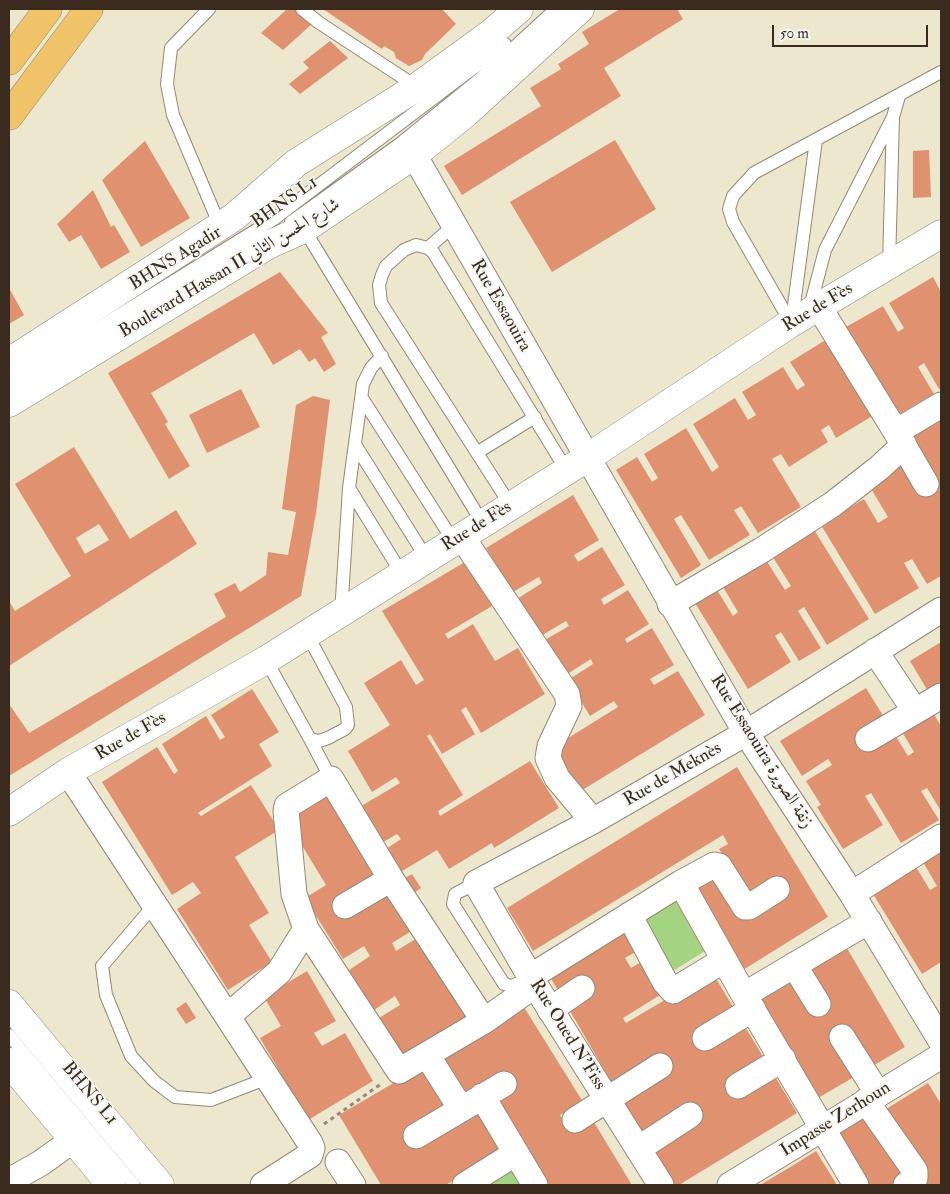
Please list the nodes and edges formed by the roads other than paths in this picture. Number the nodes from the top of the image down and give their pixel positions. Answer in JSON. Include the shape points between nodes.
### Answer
{"nodes":[{"id":1,"x":48,"y":9,"type":"edge"},
{"id":2,"x":89,"y":9,"type":"edge"},
{"id":3,"x":209,"y":9,"type":"edge"},
{"id":4,"x":302,"y":9,"type":"edge"},
{"id":5,"x":519,"y":9,"type":"edge"},
{"id":6,"x":544,"y":9,"type":"edge"},
{"id":7,"x":556,"y":9,"type":"edge"},
{"id":8,"x":580,"y":9,"type":"edge"},
{"id":9,"x":9,"y":61,"type":"edge"},
{"id":10,"x":941,"y":72,"type":"edge"},
{"id":11,"x":417,"y":87,"type":"junction"},
{"id":12,"x":899,"y":96,"type":"junction"},
{"id":13,"x":9,"y":116,"type":"edge"},
{"id":14,"x":893,"y":117,"type":"junction"},
{"id":15,"x":816,"y":140,"type":"junction"},
{"id":16,"x":414,"y":155,"type":"junction"},
{"id":17,"x":454,"y":225,"type":"junction"},
{"id":18,"x":220,"y":226,"type":"junction"},
{"id":19,"x":304,"y":229,"type":"junction"},
{"id":20,"x":941,"y":234,"type":"edge"},
{"id":21,"x":428,"y":248,"type":"junction"},
{"id":22,"x":889,"y":266,"type":"junction"},
{"id":23,"x":806,"y":314,"type":"junction"},
{"id":24,"x":382,"y":356,"type":"junction"},
{"id":25,"x":9,"y":362,"type":"edge"},
{"id":26,"x":9,"y":383,"type":"edge"},
{"id":27,"x":9,"y":394,"type":"edge"},
{"id":28,"x":362,"y":398,"type":"junction"},
{"id":29,"x":9,"y":403,"type":"edge"},
{"id":30,"x":941,"y":405,"type":"edge"},
{"id":31,"x":535,"y":417,"type":"junction"},
{"id":32,"x":900,"y":439,"type":"junction"},
{"id":33,"x":356,"y":446,"type":"junction"},
{"id":34,"x":478,"y":452,"type":"junction"},
{"id":35,"x":577,"y":464,"type":"junction"},
{"id":36,"x":926,"y":484,"type":"dead end"},
{"id":37,"x":349,"y":488,"type":"junction"},
{"id":38,"x":511,"y":506,"type":"junction"},
{"id":39,"x":466,"y":534,"type":"junction"},
{"id":40,"x":427,"y":559,"type":"junction"},
{"id":41,"x":402,"y":574,"type":"junction"},
{"id":42,"x":670,"y":604,"type":"junction"},
{"id":43,"x":941,"y":610,"type":"edge"},
{"id":44,"x":341,"y":613,"type":"junction"},
{"id":45,"x":307,"y":634,"type":"junction"},
{"id":46,"x":875,"y":650,"type":"junction"},
{"id":47,"x":266,"y":660,"type":"junction"},
{"id":48,"x":941,"y":696,"type":"edge"},
{"id":49,"x":915,"y":711,"type":"junction"},
{"id":50,"x":746,"y":733,"type":"junction"},
{"id":51,"x":310,"y":739,"type":"junction"},
{"id":52,"x":868,"y":739,"type":"dead end"},
{"id":53,"x":68,"y":772,"type":"junction"},
{"id":54,"x":331,"y":778,"type":"junction"},
{"id":55,"x":9,"y":812,"type":"edge"},
{"id":56,"x":593,"y":822,"type":"junction"},
{"id":57,"x":941,"y":837,"type":"edge"},
{"id":58,"x":391,"y":879,"type":"junction"},
{"id":59,"x":476,"y":883,"type":"joint"},
{"id":60,"x":681,"y":883,"type":"junction"},
{"id":61,"x":776,"y":889,"type":"dead end"},
{"id":62,"x":852,"y":894,"type":"junction"},
{"id":63,"x":155,"y":904,"type":"junction"},
{"id":64,"x":345,"y":906,"type":"dead end"},
{"id":65,"x":629,"y":915,"type":"junction"},
{"id":66,"x":869,"y":921,"type":"junction"},
{"id":67,"x":306,"y":929,"type":"junction"},
{"id":68,"x":724,"y":960,"type":"junction"},
{"id":69,"x":794,"y":965,"type":"junction"},
{"id":70,"x":532,"y":981,"type":"junction"},
{"id":71,"x":582,"y":988,"type":"dead end"},
{"id":72,"x":749,"y":1002,"type":"junction"},
{"id":73,"x":9,"y":1004,"type":"edge"},
{"id":74,"x":818,"y":1004,"type":"dead end"},
{"id":75,"x":550,"y":1010,"type":"junction"},
{"id":76,"x":228,"y":1016,"type":"junction"},
{"id":77,"x":484,"y":1021,"type":"junction"},
{"id":78,"x":9,"y":1025,"type":"edge"},
{"id":79,"x":9,"y":1035,"type":"edge"},
{"id":80,"x":705,"y":1038,"type":"dead end"},
{"id":81,"x":842,"y":1038,"type":"dead end"},
{"id":82,"x":941,"y":1042,"type":"edge"},
{"id":83,"x":427,"y":1055,"type":"junction"},
{"id":84,"x":941,"y":1056,"type":"edge"},
{"id":85,"x":783,"y":1059,"type":"junction"},
{"id":86,"x":9,"y":1062,"type":"edge"},
{"id":87,"x":660,"y":1066,"type":"dead end"},
{"id":88,"x":268,"y":1078,"type":"junction"},
{"id":89,"x":504,"y":1084,"type":"dead end"},
{"id":90,"x":738,"y":1086,"type":"dead end"},
{"id":91,"x":482,"y":1096,"type":"junction"},
{"id":92,"x":872,"y":1098,"type":"junction"},
{"id":93,"x":608,"y":1101,"type":"junction"},
{"id":94,"x":461,"y":1109,"type":"junction"},
{"id":95,"x":690,"y":1115,"type":"dead end"},
{"id":96,"x":575,"y":1120,"type":"dead end"},
{"id":97,"x":823,"y":1128,"type":"junction"},
{"id":98,"x":416,"y":1136,"type":"dead end"},
{"id":99,"x":73,"y":1140,"type":"junction"},
{"id":100,"x":638,"y":1149,"type":"junction"},
{"id":101,"x":516,"y":1152,"type":"junction"},
{"id":102,"x":338,"y":1162,"type":"dead end"},
{"id":103,"x":9,"y":1181,"type":"edge"},
{"id":104,"x":111,"y":1185,"type":"edge"},
{"id":105,"x":134,"y":1185,"type":"edge"},
{"id":106,"x":142,"y":1185,"type":"edge"},
{"id":107,"x":160,"y":1185,"type":"edge"},
{"id":108,"x":263,"y":1185,"type":"edge"},
{"id":109,"x":353,"y":1185,"type":"edge"},
{"id":110,"x":465,"y":1185,"type":"edge"},
{"id":111,"x":535,"y":1185,"type":"edge"},
{"id":112,"x":661,"y":1185,"type":"edge"},
{"id":113,"x":730,"y":1185,"type":"edge"},
{"id":114,"x":856,"y":1185,"type":"edge"},
{"id":115,"x":906,"y":1185,"type":"edge"}],
"edges":[{"from":1,"to":9,"type":"main road"},
{"from":2,"to":13,"type":"main road"},
{"from":3,"to":18,"type":"lane","via":[[171,48],[168,84],[173,115]]},
{"from":4,"to":11,"type":"lane"},
{"from":5,"to":11,"type":"street"},
{"from":6,"to":26,"type":"lane","name":"BHNS Agadir","via":[[496,54],[274,219]]},
{"from":7,"to":27,"type":"lane","name":"BHNS L1","via":[[480,79],[401,143],[287,225]]},
{"from":8,"to":16,"type":"street","name":"Boulevard Hassan II شارع الحسن الثاني","via":[[466,113]]},
{"from":10,"to":12,"type":"lane"},
{"from":11,"to":18,"type":"street","via":[[296,163]]},
{"from":12,"to":14,"type":"lane"},
{"from":12,"to":15,"type":"lane"},
{"from":14,"to":22,"type":"lane"},
{"from":14,"to":23,"type":"lane","via":[[825,250]]},
{"from":15,"to":23,"type":"lane"},
{"from":15,"to":23,"type":"lane","via":[[754,173],[732,196],[729,209],[733,222]]},
{"from":16,"to":17,"type":"street","name":"Rue Essaouira"},
{"from":16,"to":19,"type":"street","name":"Boulevard Hassan II شارع الحسن الثاني"},
{"from":17,"to":21,"type":"lane"},
{"from":17,"to":35,"type":"street","name":"Rue Essaouira"},
{"from":18,"to":25,"type":"street"},
{"from":19,"to":24,"type":"lane"},
{"from":19,"to":29,"type":"street","name":"Boulevard Hassan II شارع الحسن الثاني","via":[[268,245]]},
{"from":20,"to":22,"type":"street","name":"Rue de Fès"},
{"from":21,"to":31,"type":"lane","via":[[437,257]]},
{"from":21,"to":34,"type":"lane","via":[[409,247],[386,266],[379,285],[381,303]]},
{"from":22,"to":23,"type":"street","name":"Rue de Fès"},
{"from":23,"to":32,"type":"street"},
{"from":23,"to":35,"type":"street","name":"Rue de Fès"},
{"from":24,"to":28,"type":"lane","via":[[366,376]]},
{"from":24,"to":39,"type":"lane"},
{"from":28,"to":33,"type":"lane"},
{"from":28,"to":39,"type":"lane"},
{"from":30,"to":32,"type":"street"},
{"from":31,"to":34,"type":"lane"},
{"from":31,"to":35,"type":"lane"},
{"from":32,"to":36,"type":"street"},
{"from":32,"to":42,"type":"street","via":[[879,468],[832,504]]},
{"from":33,"to":37,"type":"lane"},
{"from":33,"to":40,"type":"lane"},
{"from":34,"to":38,"type":"lane"},
{"from":35,"to":38,"type":"street","name":"Rue de Fès"},
{"from":35,"to":42,"type":"street","name":"Rue Essaouira زنقة الصويرة"},
{"from":37,"to":41,"type":"lane"},
{"from":37,"to":44,"type":"lane"},
{"from":38,"to":39,"type":"street","name":"Rue de Fès"},
{"from":39,"to":40,"type":"street","name":"Rue de Fès"},
{"from":39,"to":56,"type":"street","via":[[567,694],[570,706],[550,746],[548,758],[557,778]]},
{"from":40,"to":41,"type":"street","name":"Rue de Fès"},
{"from":41,"to":44,"type":"street","name":"Rue de Fès"},
{"from":42,"to":50,"type":"street","name":"Rue Essaouira زنقة الصويرة"},
{"from":43,"to":46,"type":"street","name":"Rue de Meknès"},
{"from":44,"to":45,"type":"street","name":"Rue de Fès"},
{"from":45,"to":47,"type":"street","name":"Rue de Fès"},
{"from":45,"to":51,"type":"lane","via":[[348,716],[345,729],[319,741]]},
{"from":46,"to":49,"type":"street"},
{"from":46,"to":50,"type":"street","name":"Rue de Meknès"},
{"from":47,"to":51,"type":"lane"},
{"from":47,"to":53,"type":"street","name":"Rue de Fès"},
{"from":48,"to":49,"type":"street"},
{"from":49,"to":52,"type":"street"},
{"from":50,"to":56,"type":"street","name":"Rue de Meknès"},
{"from":50,"to":62,"type":"street","name":"Rue Essaouira زنقة الصويرة"},
{"from":51,"to":54,"type":"lane"},
{"from":53,"to":55,"type":"street","name":"Rue de Fès"},
{"from":53,"to":63,"type":"street"},
{"from":54,"to":58,"type":"street"},
{"from":54,"to":67,"type":"street","via":[[288,806],[286,811],[294,894]]},
{"from":56,"to":59,"type":"street","name":"Rue de Meknès"},
{"from":57,"to":62,"type":"street"},
{"from":58,"to":64,"type":"street"},
{"from":58,"to":77,"type":"street"},
{"from":59,"to":70,"type":"street","name":"Rue Oued N'Fiss"},
{"from":60,"to":61,"type":"street","via":[[714,864],[719,866],[745,907]]},
{"from":60,"to":65,"type":"street"},
{"from":60,"to":68,"type":"street"},
{"from":62,"to":66,"type":"street","name":"Rue Essaouira زنقة الصويرة"},
{"from":63,"to":76,"type":"street"},
{"from":63,"to":88,"type":"lane","via":[[102,966],[106,995],[131,1056],[154,1081],[175,1097],[211,1100]]},
{"from":65,"to":68,"type":"street","via":[[673,991]]},
{"from":65,"to":70,"type":"street"},
{"from":66,"to":69,"type":"street"},
{"from":66,"to":82,"type":"street","name":"Rue Essaouira زنقة الصويرة"},
{"from":67,"to":76,"type":"street","via":[[279,972]]},
{"from":67,"to":83,"type":"street","via":[[399,1071]]},
{"from":68,"to":72,"type":"street"},
{"from":69,"to":72,"type":"street"},
{"from":69,"to":74,"type":"street"},
{"from":70,"to":75,"type":"street","name":"Rue Oued N'Fiss"},
{"from":70,"to":77,"type":"street"},
{"from":71,"to":75,"type":"street"},
{"from":72,"to":80,"type":"street"},
{"from":72,"to":85,"type":"street"},
{"from":73,"to":107,"type":"street"},
{"from":75,"to":93,"type":"street","name":"Rue Oued N'Fiss"},
{"from":76,"to":88,"type":"street"},
{"from":77,"to":83,"type":"street"},
{"from":78,"to":106,"type":"lane","name":"BHNS L1"},
{"from":79,"to":105,"type":"lane","name":"BHNS L1"},
{"from":81,"to":92,"type":"street"},
{"from":83,"to":94,"type":"street"},
{"from":84,"to":92,"type":"street","name":"Impasse Zerhoun"},
{"from":85,"to":90,"type":"street"},
{"from":85,"to":97,"type":"street"},
{"from":86,"to":99,"type":"street"},
{"from":87,"to":93,"type":"street"},
{"from":88,"to":108,"type":"street","via":[[312,1148],[310,1155]]},
{"from":89,"to":91,"type":"street"},
{"from":91,"to":94,"type":"street"},
{"from":91,"to":101,"type":"street"},
{"from":92,"to":97,"type":"street","name":"Impasse Zerhoun"},
{"from":92,"to":115,"type":"street","via":[[915,1171],[915,1178]]},
{"from":93,"to":96,"type":"street"},
{"from":93,"to":100,"type":"street","name":"Rue Oued N'Fiss"},
{"from":94,"to":98,"type":"street"},
{"from":95,"to":100,"type":"street"},
{"from":97,"to":113,"type":"street","name":"Impasse Zerhoun"},
{"from":97,"to":114,"type":"street"},
{"from":99,"to":103,"type":"street"},
{"from":99,"to":104,"type":"street"},
{"from":100,"to":112,"type":"street","name":"Rue Oued N'Fiss"},
{"from":101,"to":110,"type":"street"},
{"from":101,"to":111,"type":"street"},
{"from":102,"to":109,"type":"street"}]}
